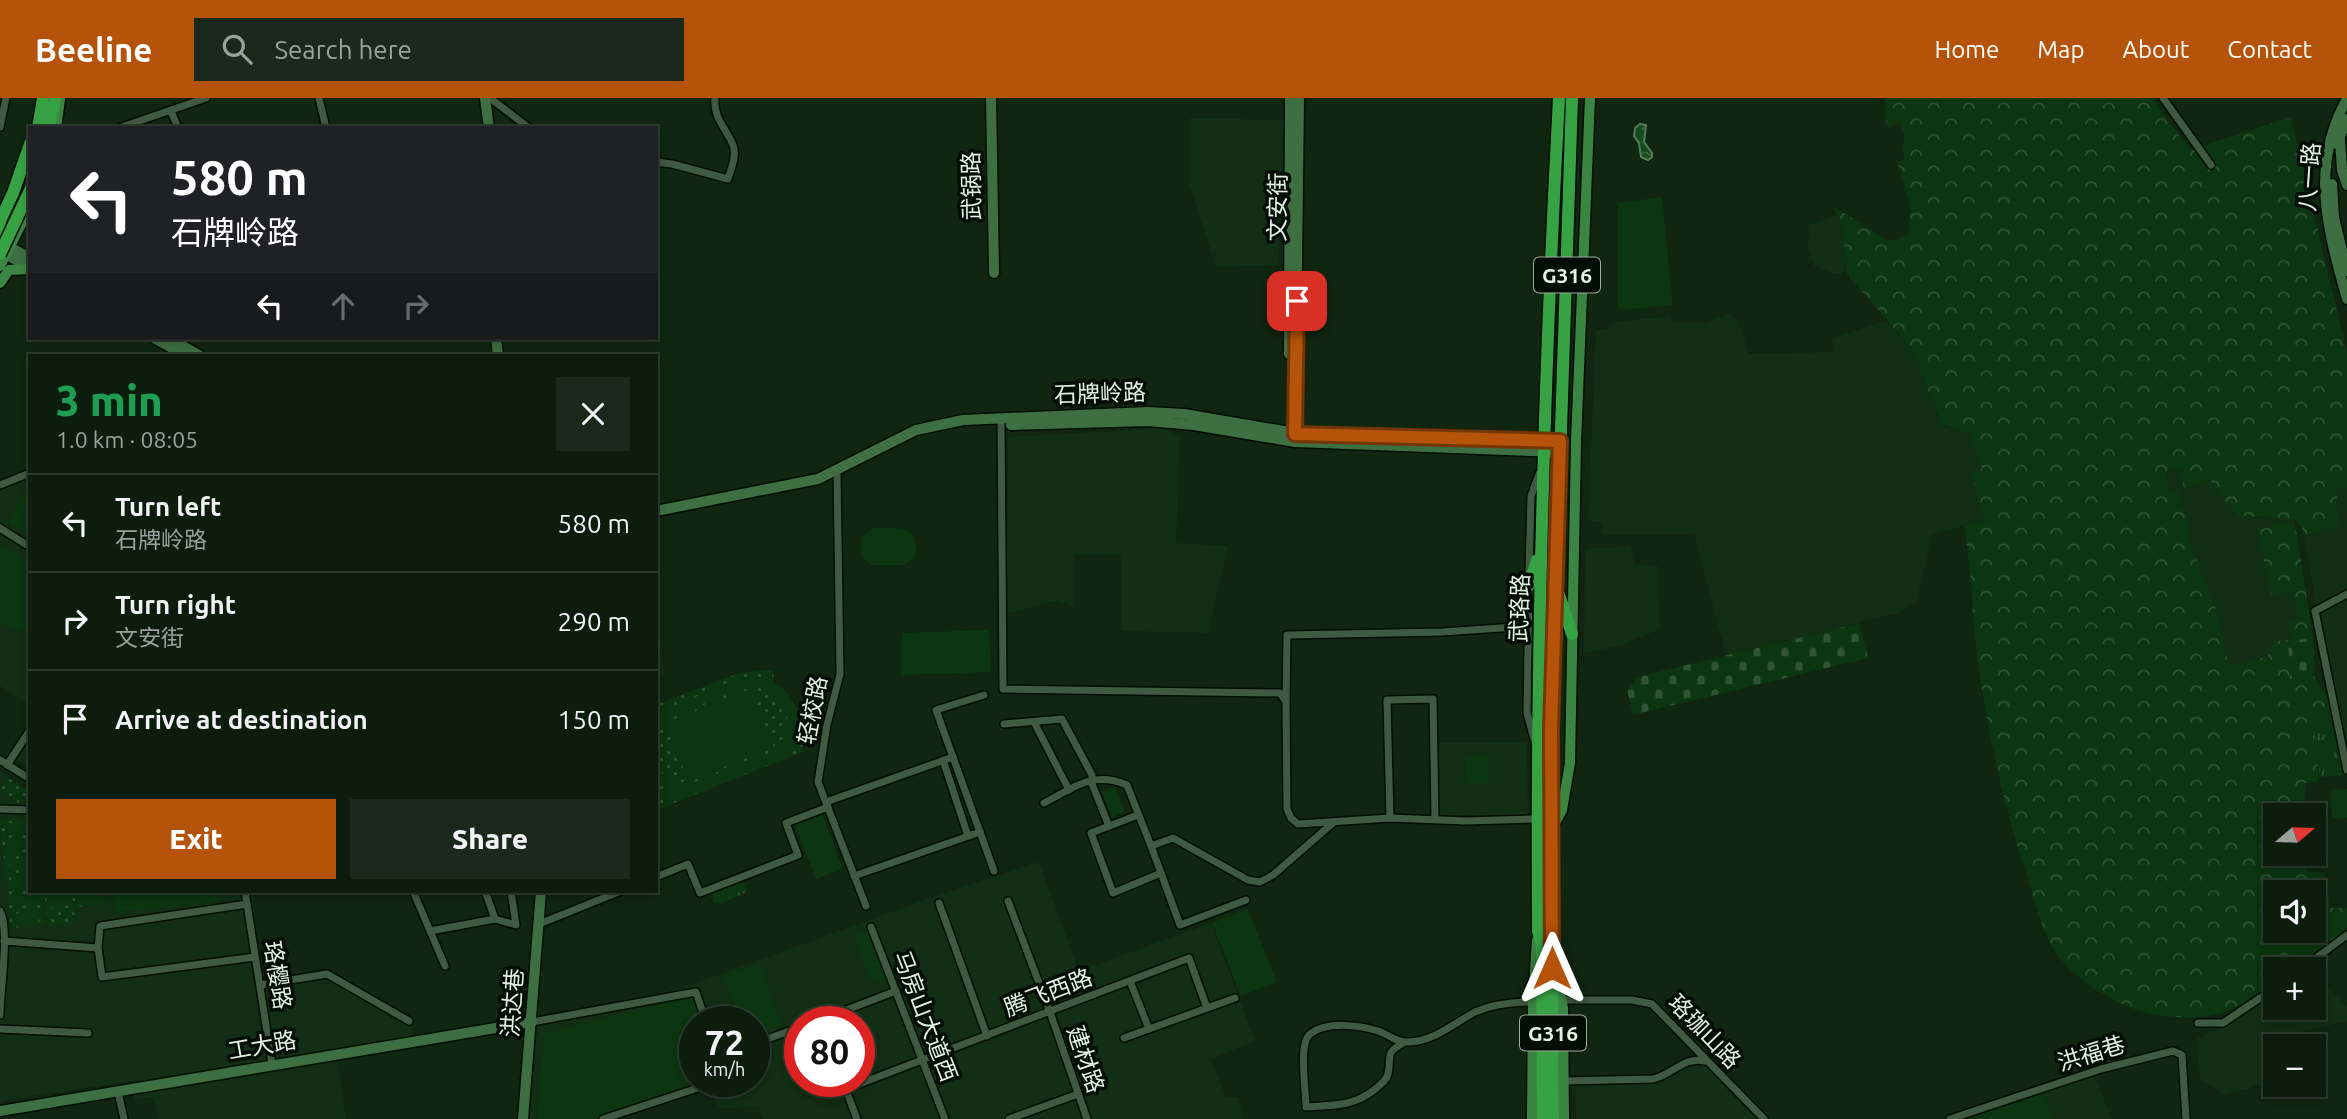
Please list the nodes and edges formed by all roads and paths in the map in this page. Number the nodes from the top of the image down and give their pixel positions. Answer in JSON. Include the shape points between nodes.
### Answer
{"nodes":[{"id":1,"x":6,"y":98,"type":"edge"},
{"id":2,"x":40,"y":98,"type":"edge"},
{"id":3,"x":57,"y":98,"type":"edge"},
{"id":4,"x":206,"y":98,"type":"edge"},
{"id":5,"x":319,"y":98,"type":"edge"},
{"id":6,"x":488,"y":98,"type":"edge"},
{"id":7,"x":715,"y":98,"type":"edge"},
{"id":8,"x":990,"y":98,"type":"edge"},
{"id":9,"x":1290,"y":98,"type":"edge"},
{"id":10,"x":1299,"y":98,"type":"edge"},
{"id":11,"x":1559,"y":98,"type":"edge"},
{"id":12,"x":1572,"y":98,"type":"edge"},
{"id":13,"x":1590,"y":98,"type":"edge"},
{"id":14,"x":2163,"y":98,"type":"edge"},
{"id":15,"x":2347,"y":99,"type":"edge"},
{"id":16,"x":171,"y":111,"type":"junction"},
{"id":17,"x":2347,"y":119,"type":"edge"},
{"id":18,"x":35,"y":126,"type":"edge"},
{"id":19,"x":55,"y":126,"type":"edge"},
{"id":20,"x":125,"y":126,"type":"edge"},
{"id":21,"x":177,"y":126,"type":"edge"},
{"id":22,"x":326,"y":126,"type":"edge"},
{"id":23,"x":488,"y":126,"type":"edge"},
{"id":24,"x":526,"y":126,"type":"edge"},
{"id":25,"x":0,"y":127,"type":"edge"},
{"id":26,"x":2339,"y":135,"type":"junction"},
{"id":27,"x":28,"y":148,"type":"edge"},
{"id":28,"x":658,"y":162,"type":"edge"},
{"id":29,"x":28,"y":165,"type":"edge"},
{"id":30,"x":2211,"y":165,"type":"dead end"},
{"id":31,"x":2347,"y":185,"type":"edge"},
{"id":32,"x":28,"y":194,"type":"edge"},
{"id":33,"x":28,"y":210,"type":"edge"},
{"id":34,"x":2347,"y":218,"type":"edge"},
{"id":35,"x":2330,"y":219,"type":"junction"},
{"id":36,"x":0,"y":223,"type":"edge"},
{"id":37,"x":0,"y":231,"type":"edge"},
{"id":38,"x":3,"y":250,"type":"edge"},
{"id":39,"x":28,"y":257,"type":"edge"},
{"id":40,"x":0,"y":266,"type":"edge"},
{"id":41,"x":28,"y":267,"type":"edge"},
{"id":42,"x":28,"y":268,"type":"edge"},
{"id":43,"x":2347,"y":271,"type":"edge"},
{"id":44,"x":994,"y":273,"type":"dead end"},
{"id":45,"x":0,"y":283,"type":"edge"},
{"id":46,"x":2347,"y":299,"type":"edge"},
{"id":47,"x":158,"y":340,"type":"edge"},
{"id":48,"x":173,"y":340,"type":"edge"},
{"id":49,"x":183,"y":354,"type":"edge"},
{"id":50,"x":198,"y":354,"type":"edge"},
{"id":51,"x":1001,"y":422,"type":"junction"},
{"id":52,"x":1292,"y":437,"type":"junction"},
{"id":53,"x":1542,"y":446,"type":"junction"},
{"id":54,"x":1560,"y":446,"type":"junction"},
{"id":55,"x":1542,"y":466,"type":"junction"},
{"id":56,"x":28,"y":474,"type":"edge"},
{"id":57,"x":837,"y":474,"type":"junction"},
{"id":58,"x":0,"y":485,"type":"edge"},
{"id":59,"x":658,"y":511,"type":"edge"},
{"id":60,"x":658,"y":517,"type":"edge"},
{"id":61,"x":0,"y":528,"type":"edge"},
{"id":62,"x":1542,"y":543,"type":"junction"},
{"id":63,"x":28,"y":546,"type":"edge"},
{"id":64,"x":1555,"y":584,"type":"junction"},
{"id":65,"x":1529,"y":585,"type":"junction"},
{"id":66,"x":2347,"y":594,"type":"edge"},
{"id":67,"x":1528,"y":626,"type":"junction"},
{"id":68,"x":1572,"y":634,"type":"junction"},
{"id":69,"x":984,"y":695,"type":"dead end"},
{"id":70,"x":1286,"y":702,"type":"junction"},
{"id":71,"x":1034,"y":722,"type":"junction"},
{"id":72,"x":1004,"y":724,"type":"dead end"},
{"id":73,"x":28,"y":733,"type":"edge"},
{"id":74,"x":1537,"y":751,"type":"junction"},
{"id":75,"x":953,"y":757,"type":"junction"},
{"id":76,"x":943,"y":760,"type":"junction"},
{"id":77,"x":4,"y":763,"type":"edge"},
{"id":78,"x":2347,"y":770,"type":"edge"},
{"id":79,"x":28,"y":778,"type":"edge"},
{"id":80,"x":1092,"y":779,"type":"junction"},
{"id":81,"x":1069,"y":790,"type":"junction"},
{"id":82,"x":1044,"y":803,"type":"dead end"},
{"id":83,"x":827,"y":804,"type":"junction"},
{"id":84,"x":0,"y":809,"type":"edge"},
{"id":85,"x":28,"y":810,"type":"edge"},
{"id":86,"x":1138,"y":815,"type":"junction"},
{"id":87,"x":1390,"y":818,"type":"junction"},
{"id":88,"x":1435,"y":819,"type":"junction"},
{"id":89,"x":1537,"y":819,"type":"junction"},
{"id":90,"x":1335,"y":821,"type":"junction"},
{"id":91,"x":1109,"y":827,"type":"junction"},
{"id":92,"x":1552,"y":828,"type":"junction"},
{"id":93,"x":980,"y":832,"type":"junction"},
{"id":94,"x":968,"y":835,"type":"junction"},
{"id":95,"x":1151,"y":846,"type":"junction"},
{"id":96,"x":994,"y":871,"type":"dead end"},
{"id":97,"x":1161,"y":873,"type":"junction"},
{"id":98,"x":658,"y":876,"type":"edge"},
{"id":99,"x":854,"y":876,"type":"junction"},
{"id":100,"x":245,"y":893,"type":"edge"},
{"id":101,"x":414,"y":893,"type":"edge"},
{"id":102,"x":486,"y":893,"type":"edge"},
{"id":103,"x":511,"y":893,"type":"edge"},
{"id":104,"x":541,"y":893,"type":"edge"},
{"id":105,"x":616,"y":893,"type":"edge"},
{"id":106,"x":1246,"y":900,"type":"dead end"},
{"id":107,"x":1008,"y":901,"type":"dead end"},
{"id":108,"x":939,"y":902,"type":"dead end"},
{"id":109,"x":247,"y":904,"type":"junction"},
{"id":110,"x":866,"y":906,"type":"dead end"},
{"id":111,"x":0,"y":911,"type":"edge"},
{"id":112,"x":495,"y":919,"type":"junction"},
{"id":113,"x":539,"y":924,"type":"junction"},
{"id":114,"x":872,"y":927,"type":"dead end"},
{"id":115,"x":430,"y":931,"type":"junction"},
{"id":116,"x":1538,"y":931,"type":"junction"},
{"id":117,"x":2347,"y":935,"type":"edge"},
{"id":118,"x":4,"y":941,"type":"junction"},
{"id":119,"x":1552,"y":947,"type":"junction"},
{"id":120,"x":98,"y":948,"type":"junction"},
{"id":121,"x":255,"y":957,"type":"junction"},
{"id":122,"x":2318,"y":957,"type":"edge"},
{"id":123,"x":445,"y":966,"type":"dead end"},
{"id":124,"x":1130,"y":981,"type":"junction"},
{"id":125,"x":260,"y":985,"type":"junction"},
{"id":126,"x":896,"y":991,"type":"junction"},
{"id":127,"x":2263,"y":997,"type":"edge"},
{"id":128,"x":1235,"y":998,"type":"dead end"},
{"id":129,"x":1562,"y":1000,"type":"junction"},
{"id":130,"x":1533,"y":1002,"type":"junction"},
{"id":131,"x":701,"y":1006,"type":"edge"},
{"id":132,"x":858,"y":1006,"type":"edge"},
{"id":133,"x":1207,"y":1008,"type":"junction"},
{"id":134,"x":1050,"y":1012,"type":"junction"},
{"id":135,"x":0,"y":1015,"type":"edge"},
{"id":136,"x":409,"y":1021,"type":"dead end"},
{"id":137,"x":532,"y":1022,"type":"junction"},
{"id":138,"x":2198,"y":1023,"type":"dead end"},
{"id":139,"x":0,"y":1029,"type":"edge"},
{"id":140,"x":1149,"y":1029,"type":"junction"},
{"id":141,"x":88,"y":1034,"type":"dead end"},
{"id":142,"x":987,"y":1036,"type":"junction"},
{"id":143,"x":1124,"y":1038,"type":"dead end"},
{"id":144,"x":1403,"y":1043,"type":"junction"},
{"id":145,"x":921,"y":1060,"type":"junction"},
{"id":146,"x":1706,"y":1061,"type":"junction"},
{"id":147,"x":272,"y":1064,"type":"junction"},
{"id":148,"x":875,"y":1075,"type":"edge"},
{"id":149,"x":1564,"y":1081,"type":"junction"},
{"id":150,"x":118,"y":1092,"type":"junction"},
{"id":151,"x":679,"y":1094,"type":"edge"},
{"id":152,"x":1078,"y":1094,"type":"junction"},
{"id":153,"x":849,"y":1097,"type":"edge"},
{"id":154,"x":0,"y":1111,"type":"edge"},
{"id":155,"x":124,"y":1119,"type":"edge"},
{"id":156,"x":523,"y":1119,"type":"edge"},
{"id":157,"x":603,"y":1119,"type":"edge"},
{"id":158,"x":857,"y":1119,"type":"edge"},
{"id":159,"x":945,"y":1119,"type":"edge"},
{"id":160,"x":1009,"y":1119,"type":"edge"},
{"id":161,"x":1087,"y":1119,"type":"edge"},
{"id":162,"x":1532,"y":1119,"type":"edge"},
{"id":163,"x":1544,"y":1119,"type":"edge"},
{"id":164,"x":1553,"y":1119,"type":"edge"},
{"id":165,"x":1564,"y":1119,"type":"edge"},
{"id":166,"x":1763,"y":1119,"type":"edge"},
{"id":167,"x":1950,"y":1119,"type":"edge"},
{"id":168,"x":2186,"y":1119,"type":"edge"}],
"edges":[{"from":1,"to":25,"type":"street"},
{"from":2,"to":18,"type":"highway"},
{"from":3,"to":19,"type":"highway"},
{"from":4,"to":16,"type":"street"},
{"from":5,"to":22,"type":"street"},
{"from":6,"to":23,"type":"main road"},
{"from":6,"to":24,"type":"street"},
{"from":7,"to":28,"type":"street","via":[[717,117],[733,146],[728,179]]},
{"from":8,"to":44,"type":"main road","name":"武锅路"},
{"from":9,"to":52,"type":"main road","name":"文安街"},
{"from":10,"to":52,"type":"main road","name":"文安街"},
{"from":11,"to":53,"type":"highway","name":"武珞路","number":"G316"},
{"from":12,"to":54,"type":"highway","name":"武珞路","number":"G316"},
{"from":13,"to":68,"type":"main road"},
{"from":14,"to":30,"type":"street"},
{"from":15,"to":35,"type":"main road","name":"八一路","via":[[2330,144],[2325,188]]},
{"from":16,"to":20,"type":"street"},
{"from":16,"to":21,"type":"street"},
{"from":17,"to":26,"type":"main road"},
{"from":26,"to":31,"type":"main road"},
{"from":26,"to":35,"type":"main road"},
{"from":27,"to":36,"type":"highway","bridge":true},
{"from":29,"to":37,"type":"highway","bridge":true},
{"from":32,"to":38,"type":"highway","bridge":true},
{"from":33,"to":38,"type":"main road"},
{"from":34,"to":35,"type":"main road"},
{"from":35,"to":43,"type":"main road","name":"八一路"},
{"from":35,"to":46,"type":"main road","name":"八一路"},
{"from":38,"to":39,"type":"main road"},
{"from":38,"to":40,"type":"main road"},
{"from":38,"to":41,"type":"main road"},
{"from":42,"to":45,"type":"main road","via":[[9,270]]},
{"from":47,"to":49,"type":"main road"},
{"from":48,"to":50,"type":"main road"},
{"from":51,"to":52,"type":"main road","name":"石牌岭路","via":[[1163,413],[1223,420]]},
{"from":51,"to":57,"type":"main road","name":"石牌岭路","via":[[954,421],[930,426],[899,438]]},
{"from":51,"to":70,"type":"street","via":[[1003,688],[1275,692]]},
{"from":52,"to":53,"type":"main road","name":"石牌岭路"},
{"from":53,"to":54,"type":"main road","name":"石牌岭路"},
{"from":53,"to":55,"type":"highway","name":"武珞路","number":"G316"},
{"from":54,"to":64,"type":"highway","name":"武珞路","number":"G316"},
{"from":55,"to":62,"type":"highway","name":"武珞路","number":"G316"},
{"from":55,"to":65,"type":"street","via":[[1531,496]]},
{"from":56,"to":58,"type":"street"},
{"from":57,"to":59,"type":"main road","name":"石牌岭路"},
{"from":57,"to":60,"type":"main road","name":"石牌岭路","via":[[803,489]]},
{"from":57,"to":83,"type":"street","name":"轻校路","via":[[840,674],[818,782]]},
{"from":61,"to":63,"type":"street"},
{"from":62,"to":65,"type":"highway"},
{"from":62,"to":74,"type":"highway","name":"武珞路","number":"G316"},
{"from":64,"to":68,"type":"highway"},
{"from":64,"to":92,"type":"highway","name":"武珞路","number":"G316"},
{"from":65,"to":67,"type":"street"},
{"from":66,"to":78,"type":"street","via":[[2315,611]]},
{"from":67,"to":70,"type":"street","via":[[1287,635]]},
{"from":67,"to":74,"type":"street","via":[[1527,713]]},
{"from":68,"to":92,"type":"main road","via":[[1568,783]]},
{"from":69,"to":75,"type":"street","via":[[936,710]]},
{"from":70,"to":90,"type":"street","via":[[1288,814],[1298,824]]},
{"from":71,"to":72,"type":"street"},
{"from":71,"to":80,"type":"street","via":[[1062,719]]},
{"from":71,"to":81,"type":"street"},
{"from":73,"to":77,"type":"street"},
{"from":74,"to":89,"type":"highway","name":"武珞路","number":"G316"},
{"from":75,"to":76,"type":"street"},
{"from":75,"to":93,"type":"street"},
{"from":76,"to":83,"type":"street"},
{"from":76,"to":94,"type":"street"},
{"from":77,"to":79,"type":"street"},
{"from":80,"to":81,"type":"street"},
{"from":80,"to":86,"type":"street","via":[[1108,778],[1126,785]]},
{"from":80,"to":91,"type":"street"},
{"from":81,"to":82,"type":"street"},
{"from":83,"to":98,"type":"street","via":[[786,823],[798,855],[699,893],[688,864]]},
{"from":83,"to":99,"type":"street","name":"轻校路"},
{"from":84,"to":85,"type":"street"},
{"from":86,"to":91,"type":"street"},
{"from":86,"to":95,"type":"street"},
{"from":87,"to":88,"type":"street"},
{"from":87,"to":88,"type":"street","via":[[1387,700],[1433,699]]},
{"from":87,"to":90,"type":"street"},
{"from":88,"to":89,"type":"street"},
{"from":89,"to":116,"type":"highway","name":"武珞路","number":"G316"},
{"from":90,"to":95,"type":"street","via":[[1260,882],[1248,880],[1173,838]]},
{"from":91,"to":97,"type":"street","via":[[1091,833],[1113,894]]},
{"from":92,"to":119,"type":"highway","name":"武珞路","number":"G316"},
{"from":93,"to":94,"type":"street"},
{"from":93,"to":96,"type":"street"},
{"from":94,"to":99,"type":"street"},
{"from":95,"to":97,"type":"street"},
{"from":97,"to":106,"type":"street","via":[[1181,925]]},
{"from":99,"to":110,"type":"street","name":"轻校路"},
{"from":100,"to":109,"type":"street","name":"珞樱路"},
{"from":101,"to":115,"type":"street"},
{"from":102,"to":112,"type":"street"},
{"from":103,"to":112,"type":"street","via":[[516,925]]},
{"from":104,"to":113,"type":"main road","name":"洪达巷"},
{"from":105,"to":113,"type":"street"},
{"from":107,"to":134,"type":"street","name":"建材路"},
{"from":108,"to":142,"type":"street"},
{"from":109,"to":120,"type":"street","via":[[100,926]]},
{"from":109,"to":121,"type":"street","name":"珞樱路"},
{"from":111,"to":118,"type":"street"},
{"from":112,"to":115,"type":"street"},
{"from":113,"to":137,"type":"main road","name":"洪达巷"},
{"from":114,"to":126,"type":"street","name":"马房山大道西"},
{"from":115,"to":123,"type":"street"},
{"from":116,"to":130,"type":"main road"},
{"from":116,"to":163,"type":"highway","name":"武珞路","number":"G316","via":[[1542,946]]},
{"from":117,"to":122,"type":"street"},
{"from":118,"to":120,"type":"street"},
{"from":118,"to":135,"type":"street"},
{"from":119,"to":129,"type":"main road"},
{"from":119,"to":164,"type":"highway","name":"武珞路","number":"G316"},
{"from":120,"to":121,"type":"street","via":[[102,976]]},
{"from":121,"to":125,"type":"street","name":"珞樱路"},
{"from":124,"to":133,"type":"street","name":"腾飞西路","via":[[1189,958]]},
{"from":124,"to":134,"type":"street","name":"腾飞西路"},
{"from":124,"to":140,"type":"street"},
{"from":125,"to":136,"type":"street","via":[[327,974]]},
{"from":125,"to":147,"type":"street","name":"珞樱路"},
{"from":126,"to":132,"type":"street"},
{"from":126,"to":145,"type":"street","name":"马房山大道西"},
{"from":127,"to":138,"type":"street","via":[[2223,1023]]},
{"from":128,"to":133,"type":"street"},
{"from":129,"to":146,"type":"street","name":"珞珈山路","via":[[1652,1004]]},
{"from":129,"to":149,"type":"main road"},
{"from":130,"to":144,"type":"street","via":[[1488,1007],[1437,1034]]},
{"from":130,"to":162,"type":"main road"},
{"from":131,"to":137,"type":"street","via":[[696,992]]},
{"from":133,"to":140,"type":"street"},
{"from":134,"to":142,"type":"street","name":"腾飞西路"},
{"from":134,"to":152,"type":"street","name":"建材路"},
{"from":137,"to":147,"type":"main road","name":"工大路"},
{"from":137,"to":156,"type":"main road","name":"洪达巷"},
{"from":139,"to":141,"type":"street"},
{"from":140,"to":143,"type":"street"},
{"from":142,"to":145,"type":"street","name":"腾飞西路"},
{"from":144,"to":144,"type":"street","via":[[1379,1031],[1353,1026],[1318,1029],[1303,1046],[1306,1107],[1366,1097],[1386,1079],[1388,1056]]},
{"from":145,"to":148,"type":"street","name":"腾飞西路"},
{"from":145,"to":159,"type":"street","name":"马房山大道西"},
{"from":146,"to":149,"type":"street","via":[[1690,1060],[1653,1079]]},
{"from":146,"to":166,"type":"street","name":"珞珈山路"},
{"from":147,"to":150,"type":"main road","name":"工大路"},
{"from":149,"to":165,"type":"main road"},
{"from":150,"to":154,"type":"main road","name":"工大路"},
{"from":150,"to":155,"type":"street"},
{"from":151,"to":157,"type":"street"},
{"from":152,"to":160,"type":"street"},
{"from":152,"to":161,"type":"street","name":"建材路"},
{"from":153,"to":158,"type":"street"},
{"from":167,"to":168,"type":"street","name":"洪福巷","via":[[2101,1069],[2172,1051],[2182,1055]]}]}
